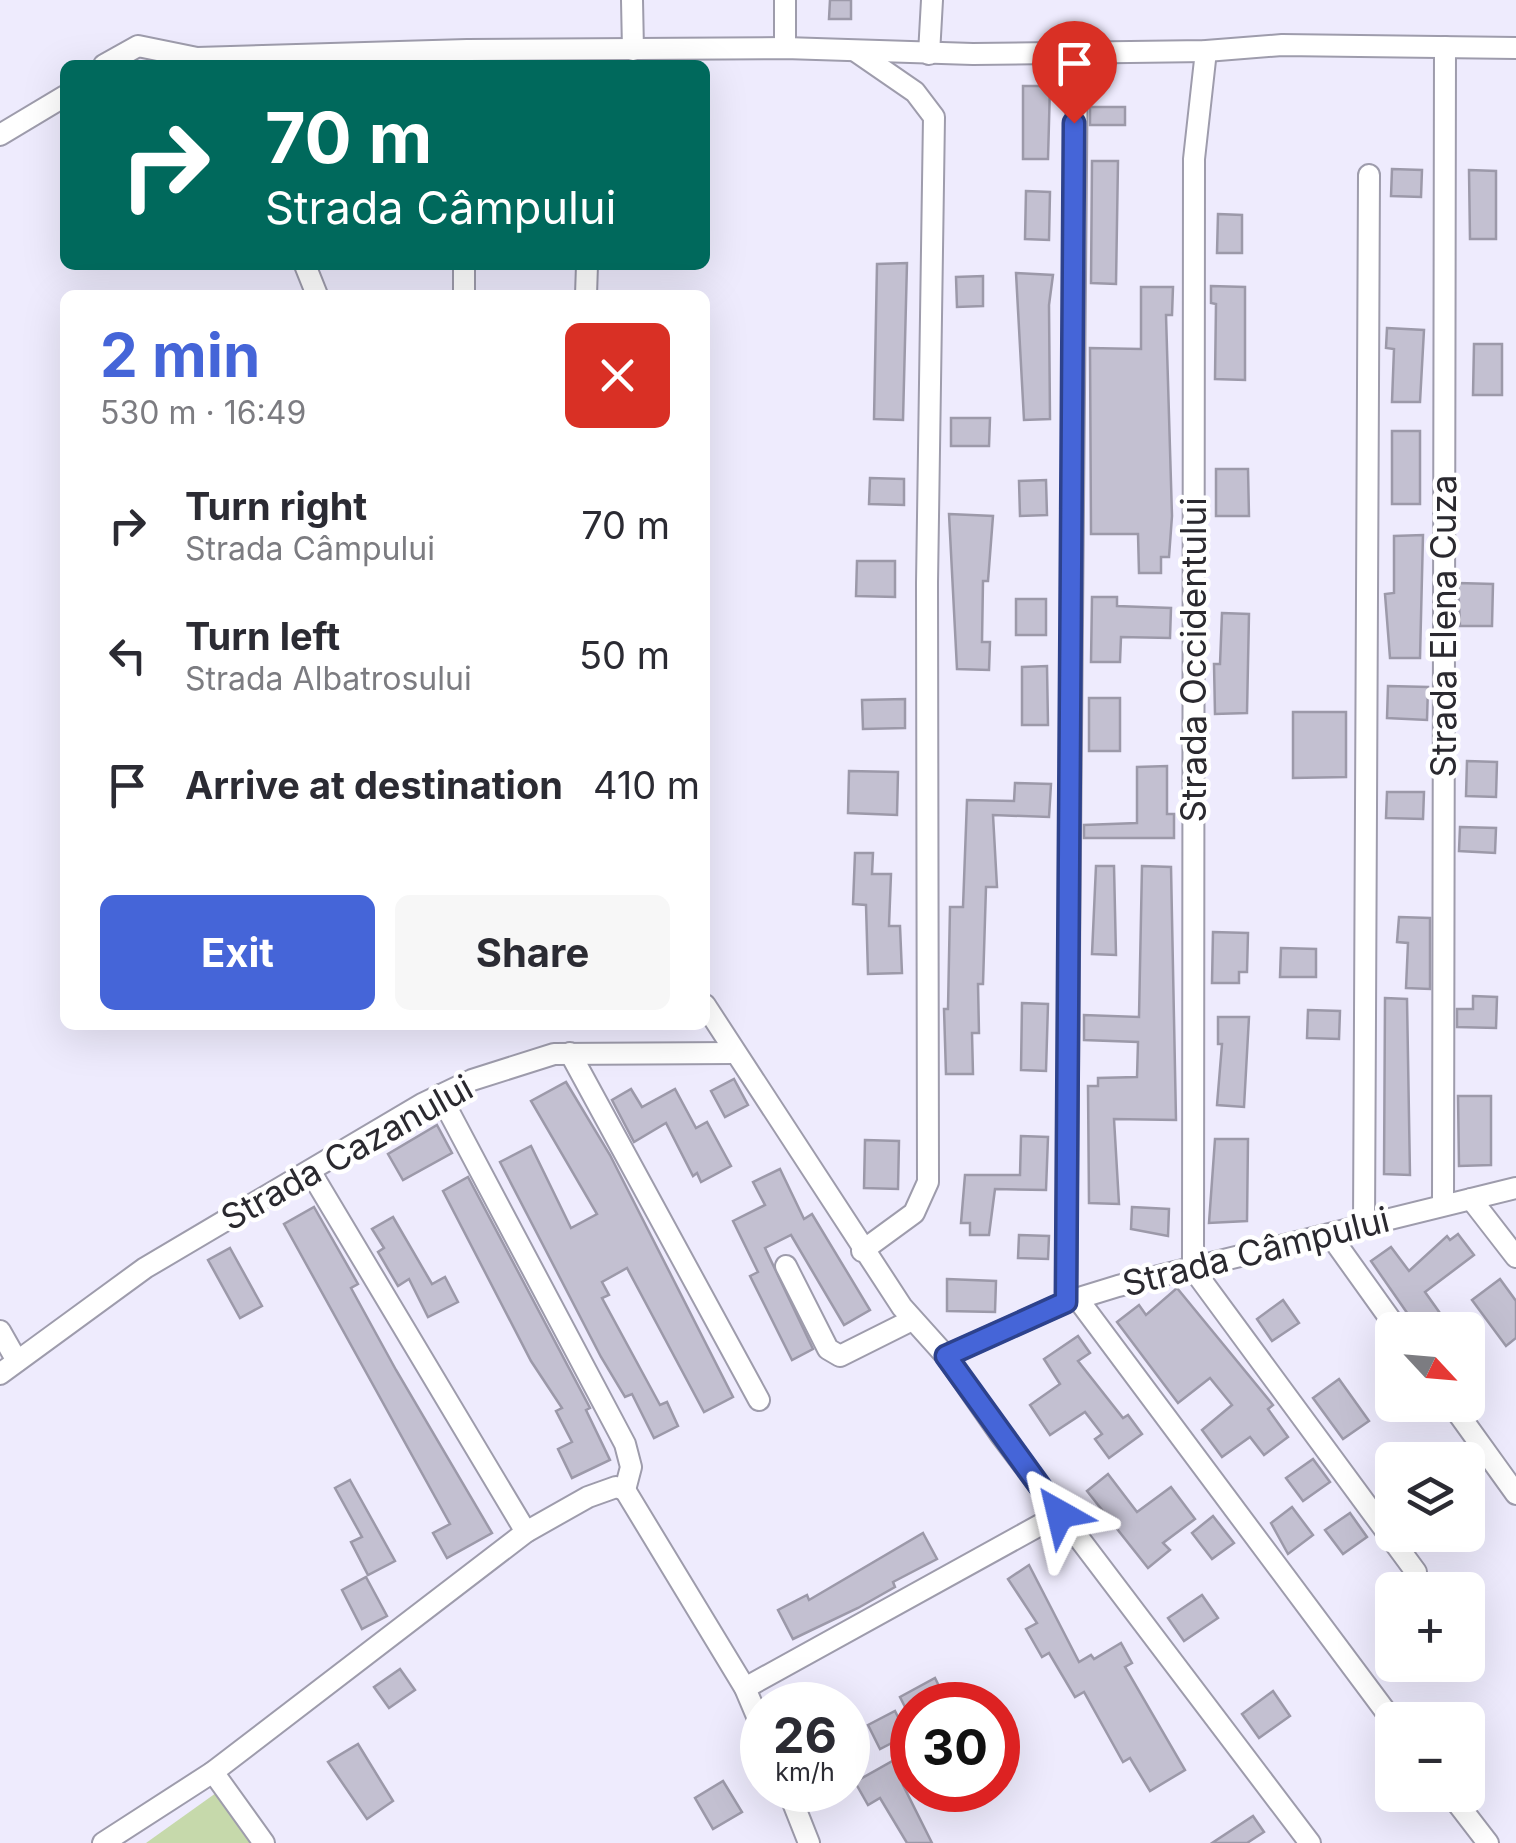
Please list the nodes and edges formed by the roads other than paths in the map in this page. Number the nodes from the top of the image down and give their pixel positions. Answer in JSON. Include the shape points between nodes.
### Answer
{"nodes":[{"id":1,"x":632,"y":0,"type":"edge"},
{"id":2,"x":785,"y":0,"type":"edge"},
{"id":3,"x":932,"y":0,"type":"edge"},
{"id":4,"x":1445,"y":47,"type":"junction"},
{"id":5,"x":784,"y":48,"type":"junction"},
{"id":6,"x":1516,"y":48,"type":"edge"},
{"id":7,"x":633,"y":50,"type":"junction"},
{"id":8,"x":1206,"y":51,"type":"junction"},
{"id":9,"x":857,"y":52,"type":"junction"},
{"id":10,"x":1077,"y":52,"type":"junction"},
{"id":11,"x":929,"y":54,"type":"junction"},
{"id":12,"x":466,"y":58,"type":"edge"},
{"id":13,"x":595,"y":58,"type":"edge"},
{"id":14,"x":113,"y":60,"type":"edge"},
{"id":15,"x":195,"y":60,"type":"edge"},
{"id":16,"x":334,"y":60,"type":"edge"},
{"id":17,"x":60,"y":99,"type":"edge"},
{"id":18,"x":0,"y":135,"type":"edge"},
{"id":19,"x":1369,"y":175,"type":"dead end"},
{"id":20,"x":710,"y":1012,"type":"edge"},
{"id":21,"x":570,"y":1053,"type":"junction"},
{"id":22,"x":735,"y":1054,"type":"junction"},
{"id":23,"x":440,"y":1095,"type":"junction"},
{"id":24,"x":310,"y":1171,"type":"junction"},
{"id":25,"x":1516,"y":1188,"type":"edge"},
{"id":26,"x":1471,"y":1199,"type":"junction"},
{"id":27,"x":1443,"y":1205,"type":"junction"},
{"id":28,"x":1364,"y":1226,"type":"junction"},
{"id":29,"x":1330,"y":1235,"type":"junction"},
{"id":30,"x":862,"y":1250,"type":"junction"},
{"id":31,"x":1516,"y":1257,"type":"edge"},
{"id":32,"x":786,"y":1266,"type":"dead end"},
{"id":33,"x":1193,"y":1269,"type":"junction"},
{"id":34,"x":1071,"y":1300,"type":"junction"},
{"id":35,"x":1385,"y":1312,"type":"edge"},
{"id":36,"x":912,"y":1320,"type":"junction"},
{"id":37,"x":0,"y":1331,"type":"edge"},
{"id":38,"x":946,"y":1356,"type":"junction"},
{"id":39,"x":17,"y":1361,"type":"junction"},
{"id":40,"x":0,"y":1374,"type":"edge"},
{"id":41,"x":760,"y":1400,"type":"dead end"},
{"id":42,"x":1464,"y":1422,"type":"edge"},
{"id":43,"x":625,"y":1490,"type":"junction"},
{"id":44,"x":1516,"y":1494,"type":"edge"},
{"id":45,"x":1060,"y":1514,"type":"junction"},
{"id":46,"x":526,"y":1532,"type":"junction"},
{"id":47,"x":1416,"y":1572,"type":"dead end"},
{"id":48,"x":741,"y":1682,"type":"edge"},
{"id":49,"x":756,"y":1682,"type":"edge"},
{"id":50,"x":1378,"y":1702,"type":"edge"},
{"id":51,"x":212,"y":1772,"type":"junction"},
{"id":52,"x":797,"y":1812,"type":"edge"},
{"id":53,"x":1464,"y":1812,"type":"edge"},
{"id":54,"x":103,"y":1843,"type":"edge"},
{"id":55,"x":264,"y":1843,"type":"edge"},
{"id":56,"x":809,"y":1843,"type":"edge"},
{"id":57,"x":1310,"y":1843,"type":"edge"},
{"id":58,"x":1488,"y":1843,"type":"edge"}],
"edges":[{"from":1,"to":7,"type":"street"},
{"from":2,"to":5,"type":"street"},
{"from":3,"to":11,"type":"street"},
{"from":4,"to":6,"type":"street"},
{"from":4,"to":8,"type":"street","via":[[1298,44]]},
{"from":4,"to":27,"type":"street","name":"Strada Elena Cuza"},
{"from":5,"to":7,"type":"street"},
{"from":5,"to":9,"type":"street"},
{"from":7,"to":13,"type":"street"},
{"from":8,"to":10,"type":"street"},
{"from":8,"to":33,"type":"street","name":"Strada Occidentului","via":[[1194,160]]},
{"from":9,"to":11,"type":"street"},
{"from":9,"to":30,"type":"street","via":[[915,92],[934,118],[928,1182],[914,1213]]},
{"from":10,"to":11,"type":"street"},
{"from":10,"to":34,"type":"street"},
{"from":12,"to":13,"type":"street"},
{"from":12,"to":16,"type":"street"},
{"from":14,"to":15,"type":"street","via":[[138,46]]},
{"from":17,"to":18,"type":"street"},
{"from":19,"to":28,"type":"street"},
{"from":20,"to":22,"type":"street"},
{"from":21,"to":22,"type":"street","name":"Strada Cazanului"},
{"from":21,"to":23,"type":"street","name":"Strada Cazanului","via":[[513,1066]]},
{"from":21,"to":41,"type":"street"},
{"from":22,"to":30,"type":"street","via":[[776,1108]]},
{"from":23,"to":24,"type":"street","name":"Strada Cazanului"},
{"from":23,"to":43,"type":"street","via":[[625,1444],[631,1467]]},
{"from":24,"to":39,"type":"street","name":"Strada Cazanului","via":[[146,1268]]},
{"from":24,"to":46,"type":"street"},
{"from":25,"to":26,"type":"street","name":"Strada Câmpului"},
{"from":26,"to":27,"type":"street","name":"Strada Câmpului"},
{"from":26,"to":31,"type":"street"},
{"from":27,"to":28,"type":"street","name":"Strada Câmpului"},
{"from":28,"to":29,"type":"street","name":"Strada Câmpului"},
{"from":29,"to":33,"type":"street","name":"Strada Câmpului"},
{"from":29,"to":35,"type":"street"},
{"from":30,"to":36,"type":"street"},
{"from":32,"to":36,"type":"street","via":[[828,1349],[840,1356]]},
{"from":33,"to":34,"type":"street","name":"Strada Câmpului"},
{"from":33,"to":47,"type":"street"},
{"from":34,"to":38,"type":"street","name":"Strada Câmpului"},
{"from":34,"to":50,"type":"street"},
{"from":36,"to":38,"type":"street"},
{"from":37,"to":39,"type":"street"},
{"from":38,"to":45,"type":"street"},
{"from":39,"to":40,"type":"street","name":"Strada Cazanului"},
{"from":42,"to":44,"type":"street"},
{"from":43,"to":46,"type":"street","via":[[588,1497]]},
{"from":43,"to":48,"type":"street"},
{"from":45,"to":49,"type":"street"},
{"from":45,"to":57,"type":"street"},
{"from":46,"to":51,"type":"street"},
{"from":51,"to":54,"type":"street"},
{"from":51,"to":55,"type":"street"},
{"from":52,"to":56,"type":"street"},
{"from":53,"to":58,"type":"street"}]}
